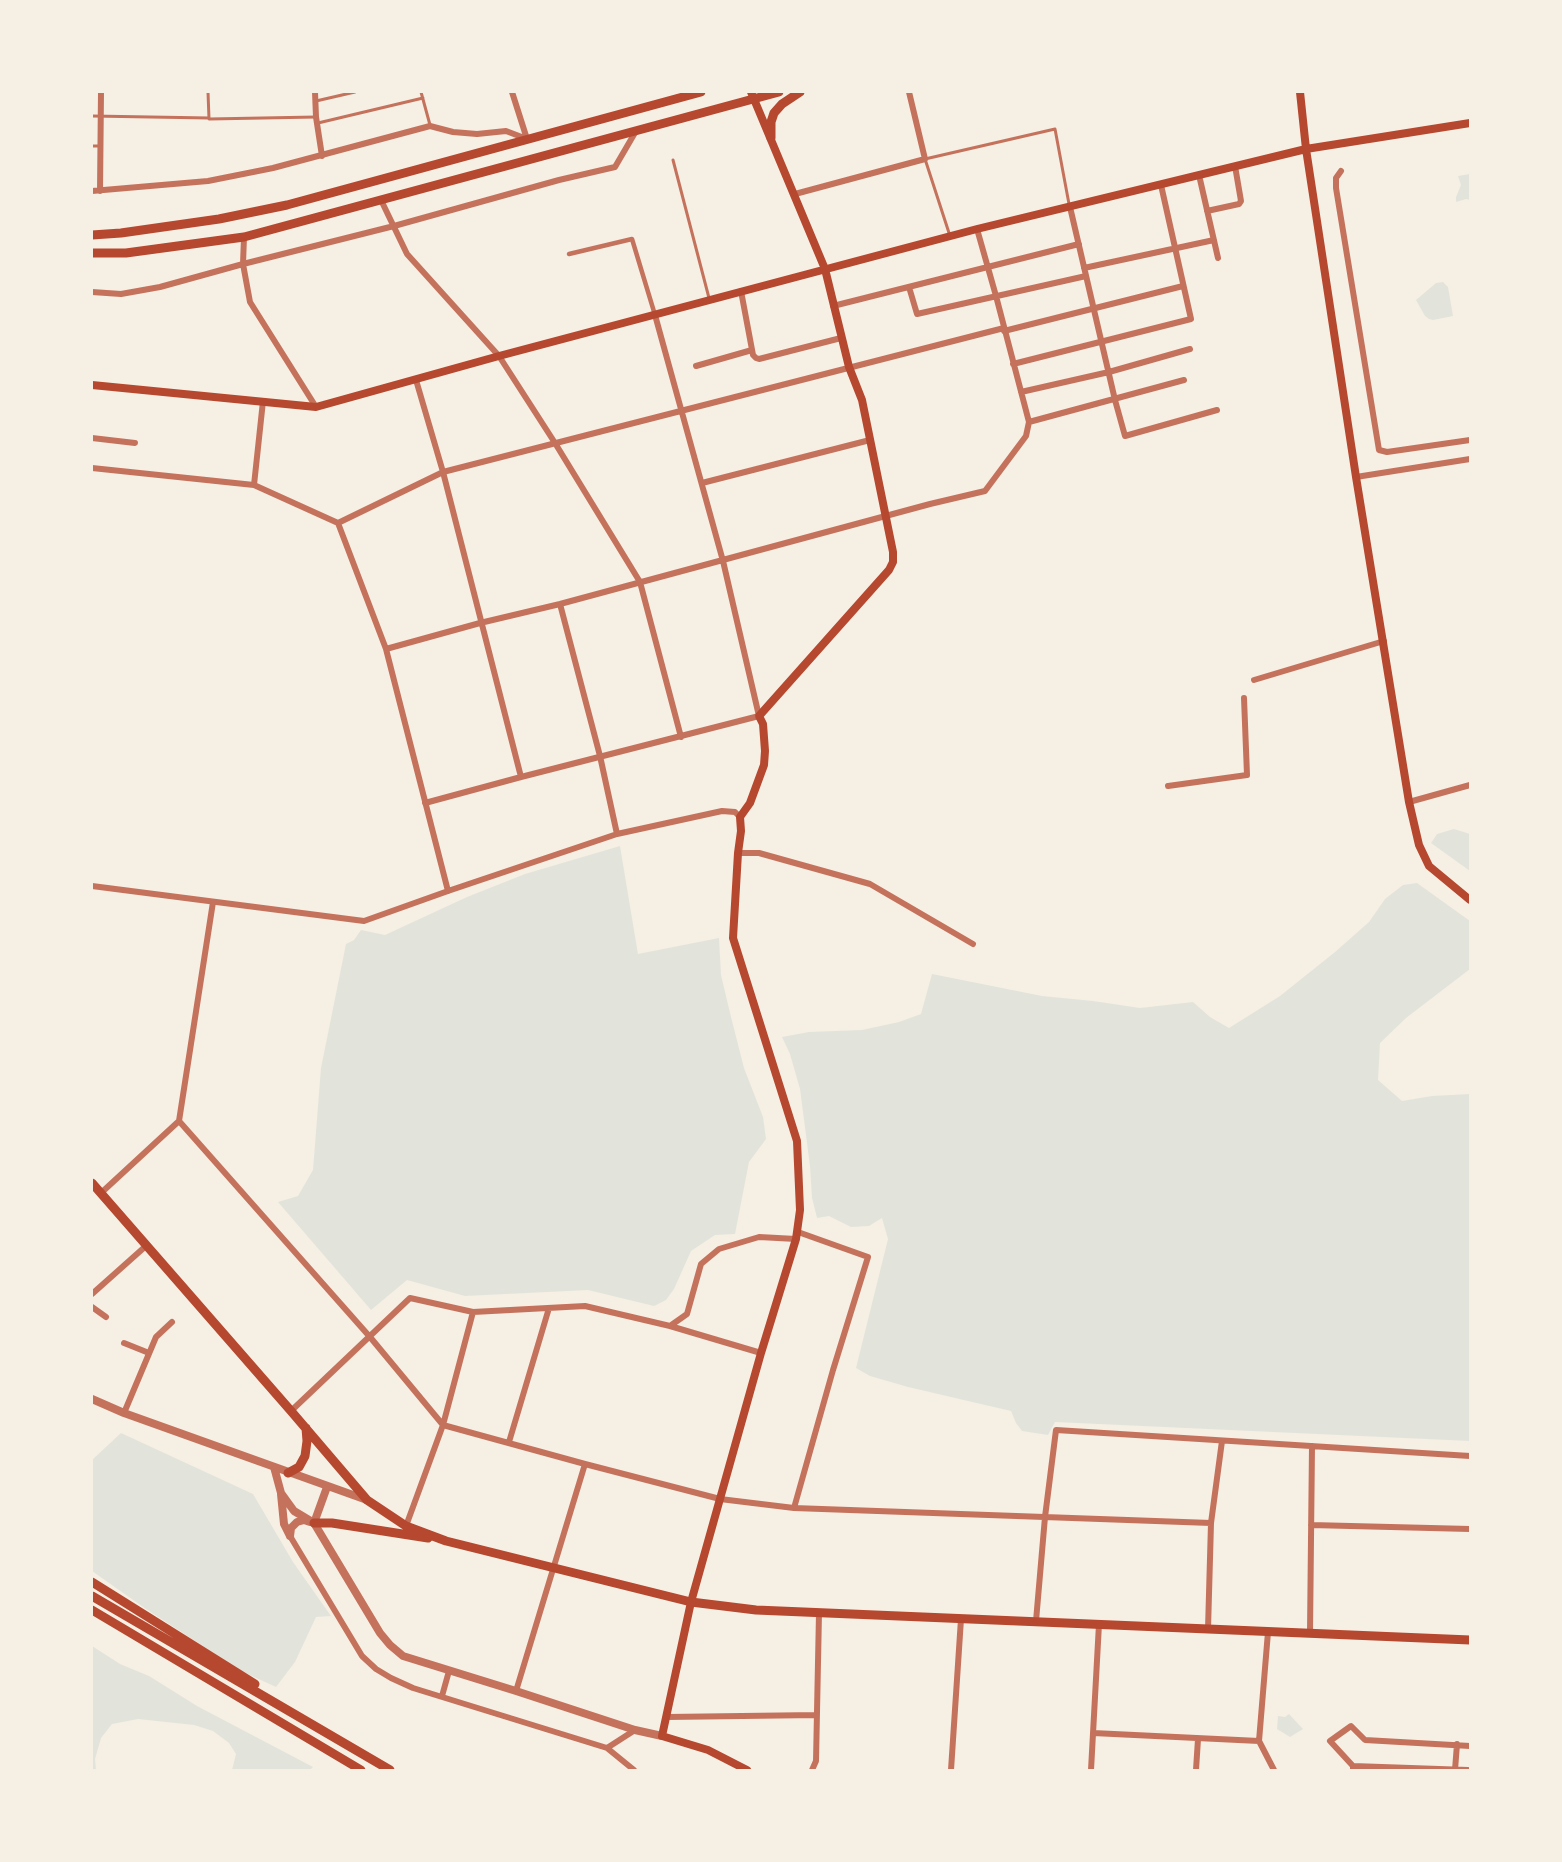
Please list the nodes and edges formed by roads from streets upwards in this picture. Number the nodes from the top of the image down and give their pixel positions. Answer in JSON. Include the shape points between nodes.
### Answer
{"nodes":[{"id":1,"x":101,"y":92,"type":"edge"},
{"id":2,"x":315,"y":92,"type":"edge"},
{"id":3,"x":512,"y":92,"type":"edge"},
{"id":4,"x":698,"y":92,"type":"edge"},
{"id":5,"x":779,"y":92,"type":"edge"},
{"id":6,"x":800,"y":92,"type":"edge"},
{"id":7,"x":909,"y":92,"type":"edge"},
{"id":8,"x":1300,"y":92,"type":"edge"},
{"id":9,"x":752,"y":95,"type":"edge"},
{"id":10,"x":1470,"y":123,"type":"edge"},
{"id":11,"x":636,"y":130,"type":"junction"},
{"id":12,"x":771,"y":138,"type":"junction"},
{"id":13,"x":527,"y":139,"type":"junction"},
{"id":14,"x":1306,"y":148,"type":"junction"},
{"id":15,"x":322,"y":156,"type":"junction"},
{"id":16,"x":1235,"y":166,"type":"junction"},
{"id":17,"x":1341,"y":171,"type":"dead end"},
{"id":18,"x":1199,"y":175,"type":"junction"},
{"id":19,"x":1161,"y":185,"type":"junction"},
{"id":20,"x":92,"y":191,"type":"edge"},
{"id":21,"x":100,"y":191,"type":"junction"},
{"id":22,"x":795,"y":194,"type":"junction"},
{"id":23,"x":381,"y":200,"type":"junction"},
{"id":24,"x":1070,"y":207,"type":"junction"},
{"id":25,"x":1208,"y":211,"type":"junction"},
{"id":26,"x":394,"y":226,"type":"junction"},
{"id":27,"x":977,"y":229,"type":"junction"},
{"id":28,"x":92,"y":235,"type":"edge"},
{"id":29,"x":244,"y":237,"type":"junction"},
{"id":30,"x":1214,"y":240,"type":"junction"},
{"id":31,"x":1078,"y":244,"type":"junction"},
{"id":32,"x":1174,"y":247,"type":"junction"},
{"id":33,"x":92,"y":253,"type":"edge"},
{"id":34,"x":569,"y":254,"type":"dead end"},
{"id":35,"x":1218,"y":258,"type":"dead end"},
{"id":36,"x":243,"y":264,"type":"junction"},
{"id":37,"x":988,"y":266,"type":"junction"},
{"id":38,"x":1084,"y":268,"type":"junction"},
{"id":39,"x":825,"y":269,"type":"junction"},
{"id":40,"x":1086,"y":276,"type":"junction"},
{"id":41,"x":1183,"y":286,"type":"junction"},
{"id":42,"x":909,"y":287,"type":"junction"},
{"id":43,"x":741,"y":291,"type":"junction"},
{"id":44,"x":92,"y":292,"type":"edge"},
{"id":45,"x":996,"y":296,"type":"junction"},
{"id":46,"x":833,"y":306,"type":"junction"},
{"id":47,"x":1094,"y":308,"type":"junction"},
{"id":48,"x":655,"y":315,"type":"junction"},
{"id":49,"x":1004,"y":330,"type":"junction"},
{"id":50,"x":842,"y":338,"type":"junction"},
{"id":51,"x":1102,"y":342,"type":"junction"},
{"id":52,"x":752,"y":350,"type":"junction"},
{"id":53,"x":1190,"y":350,"type":"dead end"},
{"id":54,"x":499,"y":356,"type":"junction"},
{"id":55,"x":1013,"y":364,"type":"junction"},
{"id":56,"x":696,"y":366,"type":"dead end"},
{"id":57,"x":849,"y":367,"type":"junction"},
{"id":58,"x":1109,"y":372,"type":"junction"},
{"id":59,"x":416,"y":380,"type":"junction"},
{"id":60,"x":1184,"y":380,"type":"dead end"},
{"id":61,"x":92,"y":385,"type":"edge"},
{"id":62,"x":1021,"y":392,"type":"junction"},
{"id":63,"x":1115,"y":400,"type":"junction"},
{"id":64,"x":263,"y":401,"type":"junction"},
{"id":65,"x":316,"y":407,"type":"junction"},
{"id":66,"x":1217,"y":410,"type":"dead end"},
{"id":67,"x":683,"y":411,"type":"junction"},
{"id":68,"x":1029,"y":422,"type":"junction"},
{"id":69,"x":92,"y":438,"type":"edge"},
{"id":70,"x":870,"y":440,"type":"junction"},
{"id":71,"x":1470,"y":440,"type":"edge"},
{"id":72,"x":135,"y":443,"type":"dead end"},
{"id":73,"x":555,"y":443,"type":"junction"},
{"id":74,"x":1470,"y":459,"type":"edge"},
{"id":75,"x":92,"y":468,"type":"edge"},
{"id":76,"x":443,"y":472,"type":"junction"},
{"id":77,"x":1356,"y":477,"type":"junction"},
{"id":78,"x":702,"y":483,"type":"junction"},
{"id":79,"x":254,"y":485,"type":"junction"},
{"id":80,"x":885,"y":517,"type":"junction"},
{"id":81,"x":338,"y":523,"type":"junction"},
{"id":82,"x":723,"y":561,"type":"junction"},
{"id":83,"x":640,"y":582,"type":"junction"},
{"id":84,"x":560,"y":604,"type":"junction"},
{"id":85,"x":480,"y":623,"type":"junction"},
{"id":86,"x":1384,"y":641,"type":"junction"},
{"id":87,"x":386,"y":649,"type":"junction"},
{"id":88,"x":1254,"y":680,"type":"dead end"},
{"id":89,"x":1244,"y":698,"type":"dead end"},
{"id":90,"x":759,"y":716,"type":"junction"},
{"id":91,"x":681,"y":737,"type":"junction"},
{"id":92,"x":600,"y":756,"type":"junction"},
{"id":93,"x":521,"y":777,"type":"junction"},
{"id":94,"x":1470,"y":784,"type":"edge"},
{"id":95,"x":1168,"y":786,"type":"dead end"},
{"id":96,"x":1409,"y":802,"type":"junction"},
{"id":97,"x":425,"y":803,"type":"junction"},
{"id":98,"x":740,"y":817,"type":"junction"},
{"id":99,"x":617,"y":834,"type":"junction"},
{"id":100,"x":738,"y":853,"type":"junction"},
{"id":101,"x":92,"y":886,"type":"edge"},
{"id":102,"x":448,"y":891,"type":"junction"},
{"id":103,"x":1470,"y":900,"type":"edge"},
{"id":104,"x":213,"y":902,"type":"junction"},
{"id":105,"x":974,"y":944,"type":"dead end"},
{"id":106,"x":179,"y":1121,"type":"junction"},
{"id":107,"x":92,"y":1183,"type":"edge"},
{"id":108,"x":101,"y":1193,"type":"junction"},
{"id":109,"x":797,"y":1235,"type":"junction"},
{"id":110,"x":147,"y":1245,"type":"junction"},
{"id":111,"x":92,"y":1294,"type":"edge"},
{"id":112,"x":92,"y":1307,"type":"edge"},
{"id":113,"x":549,"y":1308,"type":"junction"},
{"id":114,"x":473,"y":1312,"type":"junction"},
{"id":115,"x":105,"y":1317,"type":"dead end"},
{"id":116,"x":172,"y":1322,"type":"dead end"},
{"id":117,"x":670,"y":1326,"type":"junction"},
{"id":118,"x":370,"y":1337,"type":"junction"},
{"id":119,"x":124,"y":1343,"type":"dead end"},
{"id":120,"x":149,"y":1353,"type":"junction"},
{"id":121,"x":761,"y":1353,"type":"junction"},
{"id":122,"x":92,"y":1399,"type":"edge"},
{"id":123,"x":291,"y":1411,"type":"junction"},
{"id":124,"x":124,"y":1413,"type":"junction"},
{"id":125,"x":443,"y":1425,"type":"junction"},
{"id":126,"x":306,"y":1428,"type":"junction"},
{"id":127,"x":1222,"y":1441,"type":"junction"},
{"id":128,"x":509,"y":1442,"type":"junction"},
{"id":129,"x":1312,"y":1446,"type":"junction"},
{"id":130,"x":1470,"y":1456,"type":"edge"},
{"id":131,"x":585,"y":1464,"type":"junction"},
{"id":132,"x":274,"y":1467,"type":"junction"},
{"id":133,"x":288,"y":1473,"type":"junction"},
{"id":134,"x":327,"y":1487,"type":"junction"},
{"id":135,"x":281,"y":1493,"type":"junction"},
{"id":136,"x":720,"y":1498,"type":"junction"},
{"id":137,"x":367,"y":1500,"type":"junction"},
{"id":138,"x":794,"y":1508,"type":"junction"},
{"id":139,"x":1045,"y":1517,"type":"junction"},
{"id":140,"x":315,"y":1522,"type":"junction"},
{"id":141,"x":1211,"y":1523,"type":"junction"},
{"id":142,"x":1311,"y":1525,"type":"junction"},
{"id":143,"x":406,"y":1526,"type":"junction"},
{"id":144,"x":1470,"y":1529,"type":"edge"},
{"id":145,"x":290,"y":1536,"type":"junction"},
{"id":146,"x":446,"y":1540,"type":"junction"},
{"id":147,"x":553,"y":1567,"type":"junction"},
{"id":148,"x":92,"y":1582,"type":"edge"},
{"id":149,"x":92,"y":1596,"type":"edge"},
{"id":150,"x":692,"y":1602,"type":"junction"},
{"id":151,"x":92,"y":1612,"type":"edge"},
{"id":152,"x":819,"y":1613,"type":"junction"},
{"id":153,"x":961,"y":1618,"type":"junction"},
{"id":154,"x":1036,"y":1621,"type":"junction"},
{"id":155,"x":1099,"y":1624,"type":"junction"},
{"id":156,"x":1208,"y":1629,"type":"junction"},
{"id":157,"x":1268,"y":1632,"type":"junction"},
{"id":158,"x":1310,"y":1632,"type":"junction"},
{"id":159,"x":1470,"y":1634,"type":"edge"},
{"id":160,"x":1470,"y":1640,"type":"edge"},
{"id":161,"x":449,"y":1671,"type":"junction"},
{"id":162,"x":516,"y":1691,"type":"junction"},
{"id":163,"x":442,"y":1696,"type":"junction"},
{"id":164,"x":817,"y":1715,"type":"junction"},
{"id":165,"x":666,"y":1717,"type":"junction"},
{"id":166,"x":635,"y":1730,"type":"junction"},
{"id":167,"x":1093,"y":1733,"type":"junction"},
{"id":168,"x":663,"y":1736,"type":"junction"},
{"id":169,"x":337,"y":1739,"type":"junction"},
{"id":170,"x":1198,"y":1739,"type":"junction"},
{"id":171,"x":1259,"y":1742,"type":"junction"},
{"id":172,"x":1457,"y":1744,"type":"junction"},
{"id":173,"x":1470,"y":1746,"type":"edge"},
{"id":174,"x":607,"y":1748,"type":"junction"},
{"id":175,"x":1353,"y":1768,"type":"edge"},
{"id":176,"x":361,"y":1770,"type":"edge"},
{"id":177,"x":390,"y":1770,"type":"edge"},
{"id":178,"x":634,"y":1770,"type":"edge"},
{"id":179,"x":747,"y":1770,"type":"edge"},
{"id":180,"x":812,"y":1770,"type":"edge"},
{"id":181,"x":951,"y":1770,"type":"edge"},
{"id":182,"x":1091,"y":1770,"type":"edge"},
{"id":183,"x":1196,"y":1770,"type":"edge"},
{"id":184,"x":1274,"y":1770,"type":"edge"},
{"id":185,"x":1455,"y":1770,"type":"edge"},
{"id":186,"x":1468,"y":1770,"type":"edge"}],
"edges":[{"from":1,"to":21,"type":"street"},
{"from":2,"to":15,"type":"street"},
{"from":3,"to":13,"type":"street"},
{"from":4,"to":13,"type":"main road"},
{"from":5,"to":9,"type":"main road"},
{"from":6,"to":12,"type":"main road","via":[[774,113]]},
{"from":7,"to":22,"type":"street","via":[[925,159]]},
{"from":8,"to":14,"type":"main road"},
{"from":9,"to":11,"type":"main road"},
{"from":9,"to":12,"type":"main road"},
{"from":10,"to":14,"type":"main road"},
{"from":11,"to":23,"type":"main road"},
{"from":11,"to":26,"type":"street","via":[[615,167]]},
{"from":12,"to":22,"type":"main road"},
{"from":13,"to":15,"type":"street","via":[[506,131],[477,134],[430,126]]},
{"from":13,"to":28,"type":"main road","via":[[287,204],[219,219]]},
{"from":14,"to":16,"type":"main road"},
{"from":14,"to":77,"type":"main road"},
{"from":15,"to":21,"type":"street","via":[[208,181]]},
{"from":16,"to":18,"type":"main road"},
{"from":16,"to":25,"type":"street","via":[[1241,201],[1235,206]]},
{"from":17,"to":71,"type":"street","via":[[1336,188],[1379,450]]},
{"from":18,"to":19,"type":"main road"},
{"from":18,"to":25,"type":"street"},
{"from":19,"to":24,"type":"main road"},
{"from":19,"to":32,"type":"street"},
{"from":20,"to":21,"type":"street"},
{"from":22,"to":39,"type":"main road"},
{"from":23,"to":26,"type":"street"},
{"from":23,"to":29,"type":"main road"},
{"from":24,"to":27,"type":"main road"},
{"from":24,"to":31,"type":"street"},
{"from":25,"to":30,"type":"street"},
{"from":26,"to":36,"type":"street"},
{"from":26,"to":54,"type":"street","via":[[407,254]]},
{"from":27,"to":37,"type":"street"},
{"from":27,"to":39,"type":"main road"},
{"from":29,"to":33,"type":"main road","via":[[126,253]]},
{"from":29,"to":36,"type":"street"},
{"from":30,"to":32,"type":"street"},
{"from":30,"to":35,"type":"street"},
{"from":31,"to":37,"type":"street"},
{"from":31,"to":38,"type":"street"},
{"from":32,"to":38,"type":"street"},
{"from":32,"to":41,"type":"street"},
{"from":34,"to":48,"type":"street","via":[[632,239]]},
{"from":36,"to":44,"type":"street","via":[[160,287],[121,294]]},
{"from":36,"to":65,"type":"street","via":[[250,302]]},
{"from":37,"to":42,"type":"street"},
{"from":37,"to":45,"type":"street"},
{"from":38,"to":40,"type":"street"},
{"from":39,"to":43,"type":"main road"},
{"from":39,"to":46,"type":"main road"},
{"from":40,"to":45,"type":"street"},
{"from":40,"to":47,"type":"street"},
{"from":41,"to":47,"type":"street"},
{"from":41,"to":51,"type":"street","via":[[1191,319]]},
{"from":42,"to":45,"type":"street","via":[[917,314]]},
{"from":42,"to":46,"type":"street"},
{"from":43,"to":48,"type":"main road"},
{"from":43,"to":52,"type":"street"},
{"from":45,"to":49,"type":"street"},
{"from":46,"to":50,"type":"main road"},
{"from":47,"to":49,"type":"street"},
{"from":47,"to":51,"type":"street"},
{"from":48,"to":54,"type":"main road"},
{"from":48,"to":67,"type":"street"},
{"from":49,"to":55,"type":"street"},
{"from":49,"to":57,"type":"street"},
{"from":50,"to":52,"type":"street","via":[[759,359]]},
{"from":50,"to":57,"type":"main road"},
{"from":51,"to":55,"type":"street"},
{"from":51,"to":58,"type":"street"},
{"from":52,"to":56,"type":"street"},
{"from":53,"to":58,"type":"street"},
{"from":54,"to":59,"type":"main road"},
{"from":54,"to":73,"type":"street"},
{"from":55,"to":62,"type":"street"},
{"from":57,"to":67,"type":"street"},
{"from":57,"to":70,"type":"main road","via":[[862,400]]},
{"from":58,"to":62,"type":"street"},
{"from":58,"to":63,"type":"street"},
{"from":59,"to":65,"type":"main road"},
{"from":59,"to":76,"type":"street"},
{"from":60,"to":63,"type":"street"},
{"from":61,"to":64,"type":"main road"},
{"from":62,"to":68,"type":"street"},
{"from":63,"to":66,"type":"street","via":[[1125,436]]},
{"from":63,"to":68,"type":"street"},
{"from":64,"to":65,"type":"main road"},
{"from":64,"to":79,"type":"street"},
{"from":67,"to":73,"type":"street"},
{"from":67,"to":78,"type":"street"},
{"from":68,"to":80,"type":"street","via":[[1026,436],[985,491]]},
{"from":69,"to":72,"type":"street"},
{"from":70,"to":78,"type":"street"},
{"from":70,"to":80,"type":"main road"},
{"from":73,"to":76,"type":"street"},
{"from":73,"to":83,"type":"street"},
{"from":74,"to":77,"type":"street"},
{"from":75,"to":79,"type":"street"},
{"from":76,"to":81,"type":"street"},
{"from":76,"to":85,"type":"street"},
{"from":77,"to":86,"type":"main road"},
{"from":78,"to":82,"type":"street"},
{"from":79,"to":81,"type":"street"},
{"from":80,"to":82,"type":"street"},
{"from":80,"to":90,"type":"main road","via":[[893,552],[889,570]]},
{"from":81,"to":87,"type":"street"},
{"from":82,"to":83,"type":"street"},
{"from":82,"to":90,"type":"street"},
{"from":83,"to":84,"type":"street"},
{"from":83,"to":91,"type":"street"},
{"from":84,"to":85,"type":"street"},
{"from":84,"to":92,"type":"street"},
{"from":85,"to":87,"type":"street"},
{"from":85,"to":93,"type":"street"},
{"from":86,"to":88,"type":"street"},
{"from":86,"to":96,"type":"main road"},
{"from":87,"to":97,"type":"street"},
{"from":89,"to":95,"type":"street","via":[[1247,775]]},
{"from":90,"to":91,"type":"street"},
{"from":90,"to":98,"type":"main road","via":[[764,724],[764,765],[750,803]]},
{"from":91,"to":92,"type":"street"},
{"from":92,"to":93,"type":"street"},
{"from":92,"to":99,"type":"street"},
{"from":93,"to":97,"type":"street"},
{"from":94,"to":96,"type":"street"},
{"from":96,"to":103,"type":"main road","via":[[1419,845],[1429,866]]},
{"from":97,"to":102,"type":"street"},
{"from":98,"to":99,"type":"street","via":[[735,812],[722,811]]},
{"from":98,"to":100,"type":"main road"},
{"from":99,"to":102,"type":"street"},
{"from":100,"to":105,"type":"street","via":[[759,854],[870,884]]},
{"from":100,"to":109,"type":"main road","via":[[733,938],[796,1141],[800,1210]]},
{"from":101,"to":104,"type":"street"},
{"from":102,"to":104,"type":"street","via":[[364,921]]},
{"from":104,"to":106,"type":"street"},
{"from":106,"to":108,"type":"street"},
{"from":106,"to":118,"type":"street"},
{"from":107,"to":108,"type":"main road"},
{"from":108,"to":110,"type":"main road"},
{"from":109,"to":117,"type":"street","via":[[759,1237],[719,1249],[701,1264],[687,1314]]},
{"from":109,"to":121,"type":"main road"},
{"from":109,"to":138,"type":"street","via":[[868,1257]]},
{"from":110,"to":111,"type":"street"},
{"from":110,"to":123,"type":"main road"},
{"from":112,"to":115,"type":"street"},
{"from":113,"to":114,"type":"street"},
{"from":113,"to":117,"type":"street","via":[[585,1306]]},
{"from":113,"to":128,"type":"street"},
{"from":114,"to":118,"type":"street","via":[[410,1298]]},
{"from":114,"to":125,"type":"street"},
{"from":116,"to":120,"type":"street","via":[[156,1337]]},
{"from":117,"to":121,"type":"street"},
{"from":118,"to":123,"type":"street"},
{"from":118,"to":125,"type":"street"},
{"from":119,"to":120,"type":"street"},
{"from":120,"to":124,"type":"street"},
{"from":121,"to":136,"type":"main road"},
{"from":122,"to":124,"type":"street"},
{"from":123,"to":126,"type":"main road"},
{"from":124,"to":132,"type":"street"},
{"from":125,"to":128,"type":"street"},
{"from":125,"to":143,"type":"street"},
{"from":126,"to":133,"type":"main road","via":[[305,1456],[299,1467]]},
{"from":126,"to":137,"type":"main road"},
{"from":127,"to":129,"type":"street"},
{"from":127,"to":139,"type":"street","via":[[1056,1430]]},
{"from":127,"to":141,"type":"street"},
{"from":128,"to":131,"type":"street"},
{"from":129,"to":130,"type":"street"},
{"from":129,"to":142,"type":"street"},
{"from":131,"to":136,"type":"street"},
{"from":131,"to":147,"type":"street"},
{"from":132,"to":133,"type":"street"},
{"from":132,"to":135,"type":"street"},
{"from":133,"to":134,"type":"street"},
{"from":134,"to":137,"type":"street"},
{"from":134,"to":140,"type":"street"},
{"from":135,"to":140,"type":"street","via":[[294,1511]]},
{"from":135,"to":145,"type":"street","via":[[284,1524]]},
{"from":136,"to":138,"type":"street"},
{"from":136,"to":150,"type":"main road"},
{"from":137,"to":143,"type":"main road"},
{"from":138,"to":139,"type":"street"},
{"from":139,"to":141,"type":"street"},
{"from":139,"to":154,"type":"street"},
{"from":140,"to":145,"type":"street","via":[[297,1522]]},
{"from":140,"to":146,"type":"main road"},
{"from":140,"to":161,"type":"street","via":[[390,1645],[403,1656]]},
{"from":141,"to":156,"type":"street"},
{"from":142,"to":144,"type":"street"},
{"from":142,"to":158,"type":"street"},
{"from":143,"to":146,"type":"main road"},
{"from":145,"to":163,"type":"street","via":[[362,1656],[391,1678]]},
{"from":146,"to":147,"type":"main road"},
{"from":147,"to":150,"type":"main road"},
{"from":147,"to":162,"type":"street"},
{"from":148,"to":169,"type":"main road"},
{"from":149,"to":169,"type":"main road"},
{"from":150,"to":152,"type":"main road"},
{"from":150,"to":165,"type":"main road"},
{"from":151,"to":176,"type":"main road"},
{"from":152,"to":153,"type":"main road"},
{"from":152,"to":164,"type":"street"},
{"from":153,"to":154,"type":"main road"},
{"from":153,"to":181,"type":"street"},
{"from":154,"to":155,"type":"main road"},
{"from":155,"to":156,"type":"main road"},
{"from":155,"to":167,"type":"street"},
{"from":156,"to":157,"type":"main road"},
{"from":157,"to":158,"type":"main road"},
{"from":157,"to":171,"type":"street"},
{"from":158,"to":160,"type":"main road"},
{"from":159,"to":160,"type":"street"},
{"from":161,"to":162,"type":"street"},
{"from":161,"to":163,"type":"street"},
{"from":162,"to":166,"type":"street"},
{"from":163,"to":174,"type":"street"},
{"from":164,"to":165,"type":"street"},
{"from":164,"to":180,"type":"street","via":[[816,1761]]},
{"from":165,"to":168,"type":"main road"},
{"from":166,"to":168,"type":"street"},
{"from":166,"to":174,"type":"street"},
{"from":167,"to":170,"type":"street"},
{"from":167,"to":182,"type":"street"},
{"from":168,"to":179,"type":"main road","via":[[708,1750]]},
{"from":169,"to":177,"type":"main road"},
{"from":170,"to":171,"type":"street"},
{"from":170,"to":183,"type":"street"},
{"from":171,"to":184,"type":"street"},
{"from":172,"to":173,"type":"street"},
{"from":172,"to":175,"type":"street","via":[[1365,1740],[1351,1726],[1330,1741]]},
{"from":172,"to":185,"type":"street"},
{"from":174,"to":178,"type":"street"},
{"from":175,"to":185,"type":"street"},
{"from":185,"to":186,"type":"street"}]}
